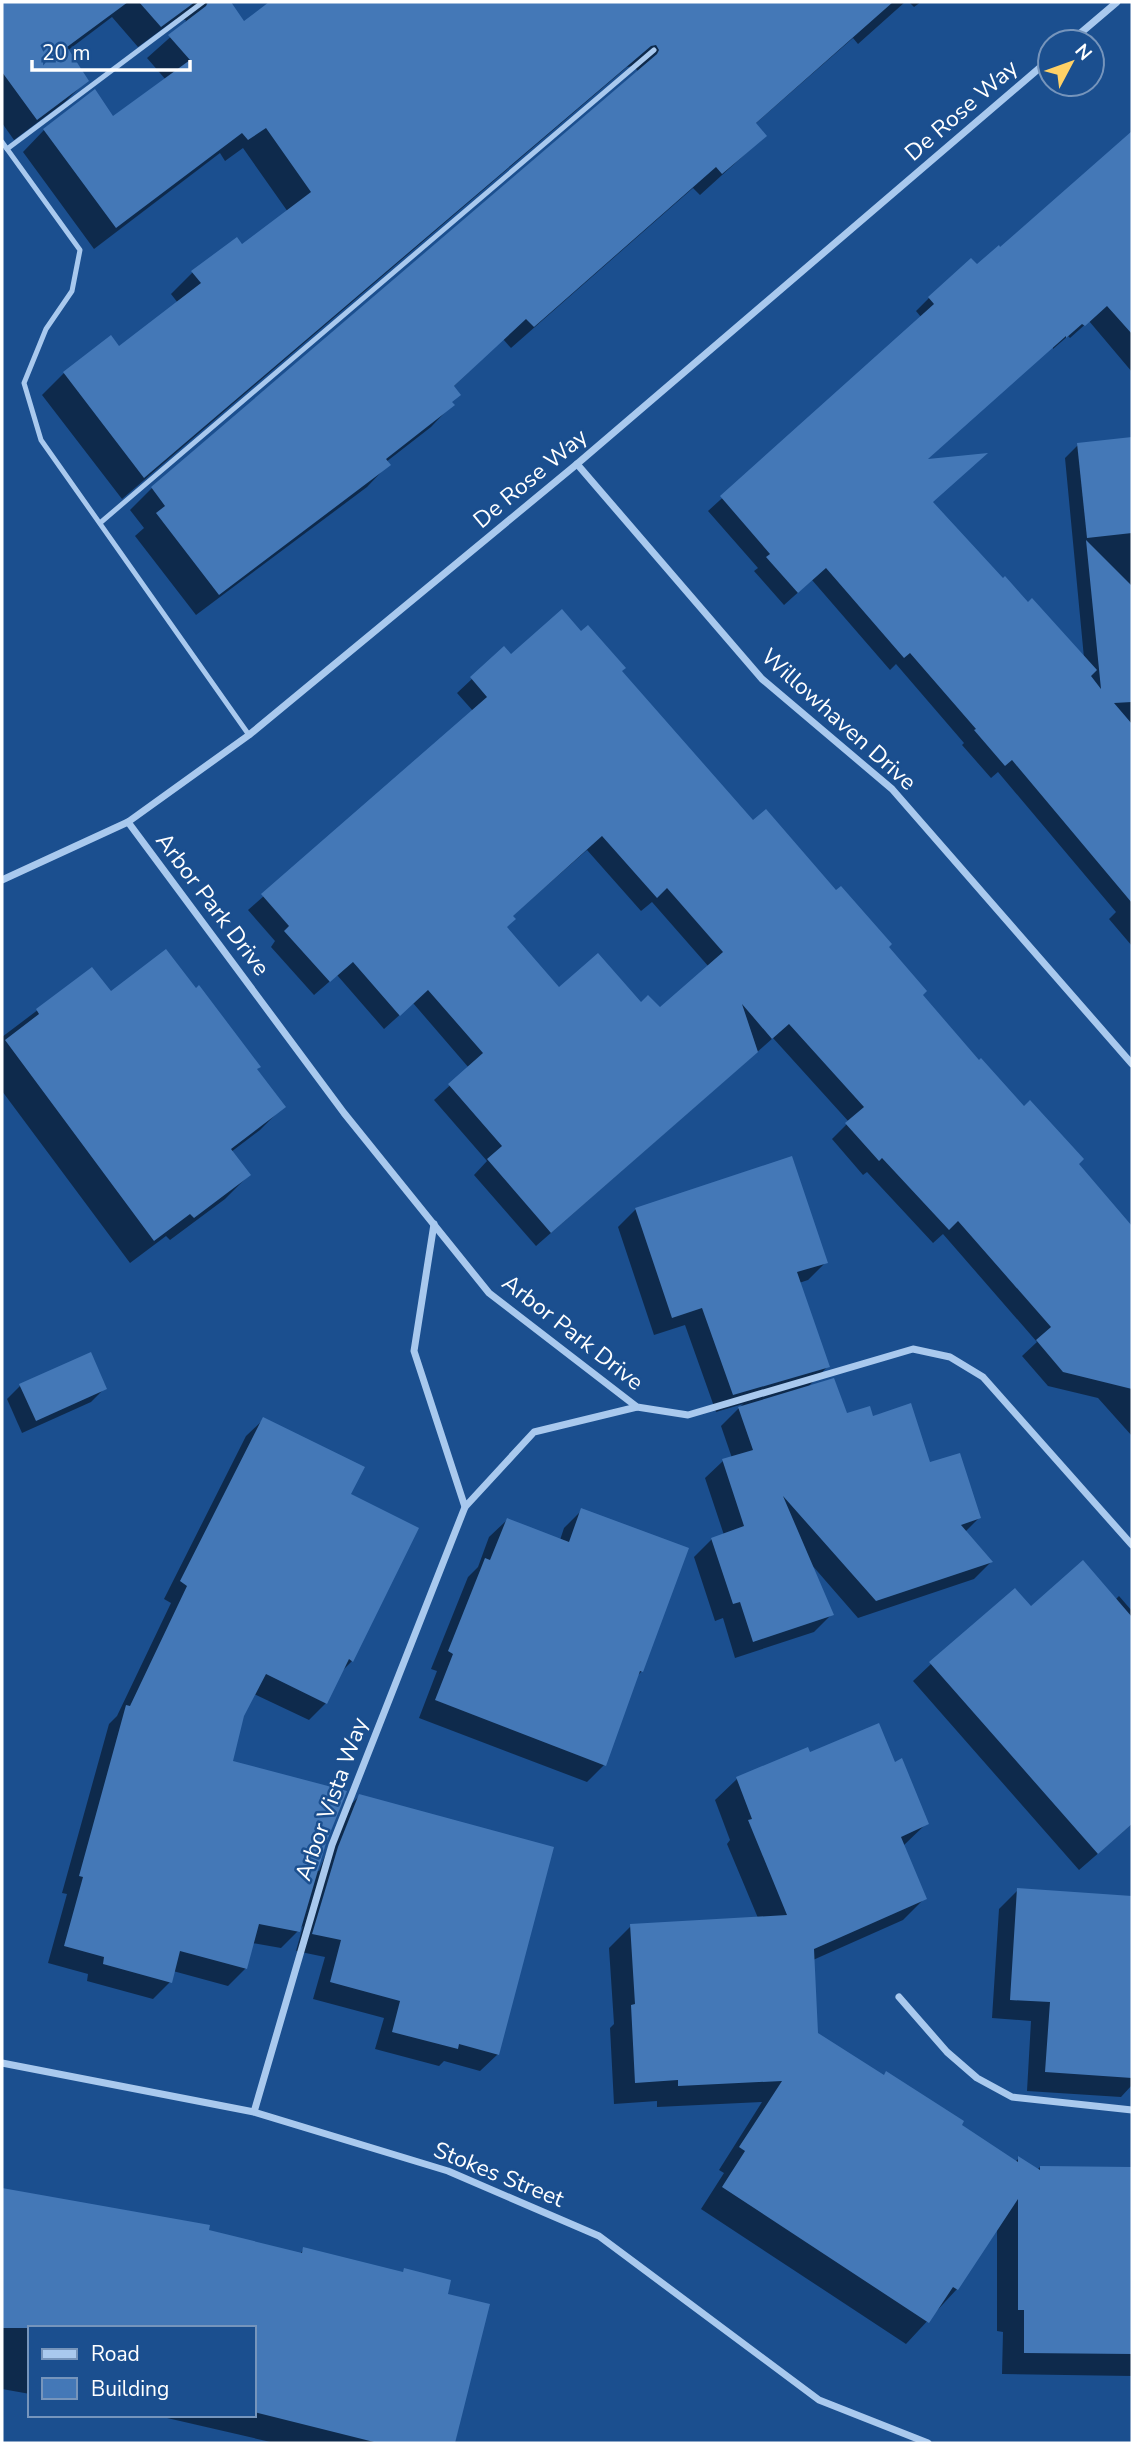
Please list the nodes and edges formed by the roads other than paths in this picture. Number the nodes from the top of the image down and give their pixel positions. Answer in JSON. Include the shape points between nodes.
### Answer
{"nodes":[{"id":1,"x":203,"y":2,"type":"edge"},
{"id":2,"x":1116,"y":2,"type":"edge"},
{"id":3,"x":1086,"y":28,"type":"edge"},
{"id":4,"x":654,"y":50,"type":"dead end"},
{"id":5,"x":1036,"y":71,"type":"edge"},
{"id":6,"x":2,"y":142,"type":"edge"},
{"id":7,"x":7,"y":149,"type":"junction"},
{"id":8,"x":577,"y":464,"type":"junction"},
{"id":9,"x":100,"y":523,"type":"junction"},
{"id":10,"x":249,"y":735,"type":"junction"},
{"id":11,"x":128,"y":822,"type":"junction"},
{"id":12,"x":2,"y":880,"type":"edge"},
{"id":13,"x":1132,"y":1064,"type":"edge"},
{"id":14,"x":434,"y":1224,"type":"junction"},
{"id":15,"x":637,"y":1407,"type":"junction"},
{"id":16,"x":465,"y":1507,"type":"junction"},
{"id":17,"x":1132,"y":1545,"type":"edge"},
{"id":18,"x":899,"y":1997,"type":"dead end"},
{"id":19,"x":2,"y":2063,"type":"edge"},
{"id":20,"x":1132,"y":2110,"type":"edge"},
{"id":21,"x":254,"y":2112,"type":"junction"},
{"id":22,"x":928,"y":2443,"type":"edge"}],
"edges":[{"from":1,"to":7,"type":"lane"},
{"from":2,"to":3,"type":"street"},
{"from":4,"to":9,"type":"lane"},
{"from":5,"to":8,"type":"street","name":"De Rose Way"},
{"from":6,"to":7,"type":"lane"},
{"from":7,"to":9,"type":"lane","via":[[80,250],[72,291],[46,329],[24,383],[41,440]]},
{"from":8,"to":10,"type":"street","name":"De Rose Way"},
{"from":8,"to":13,"type":"street","name":"Willowhaven Drive","via":[[762,679],[892,789]]},
{"from":9,"to":10,"type":"lane"},
{"from":10,"to":11,"type":"street","name":"De Rose Way"},
{"from":11,"to":12,"type":"street","name":"De Rose Way"},
{"from":11,"to":14,"type":"street","name":"Arbor Park Drive","via":[[344,1112]]},
{"from":14,"to":15,"type":"street","name":"Arbor Park Drive","via":[[489,1293]]},
{"from":14,"to":16,"type":"street","via":[[414,1351]]},
{"from":15,"to":16,"type":"street","name":"Arbor Vista Way","via":[[534,1432]]},
{"from":15,"to":17,"type":"street","name":"Arbor Park Drive","via":[[688,1415],[914,1349],[950,1357],[983,1377]]},
{"from":16,"to":21,"type":"street","name":"Arbor Vista Way","via":[[332,1845]]},
{"from":18,"to":20,"type":"street","via":[[976,2078],[1012,2096]]},
{"from":19,"to":21,"type":"street","name":"Stokes Street"},
{"from":21,"to":22,"type":"street","name":"Stokes Street","via":[[448,2171],[599,2236],[819,2400]]}]}
